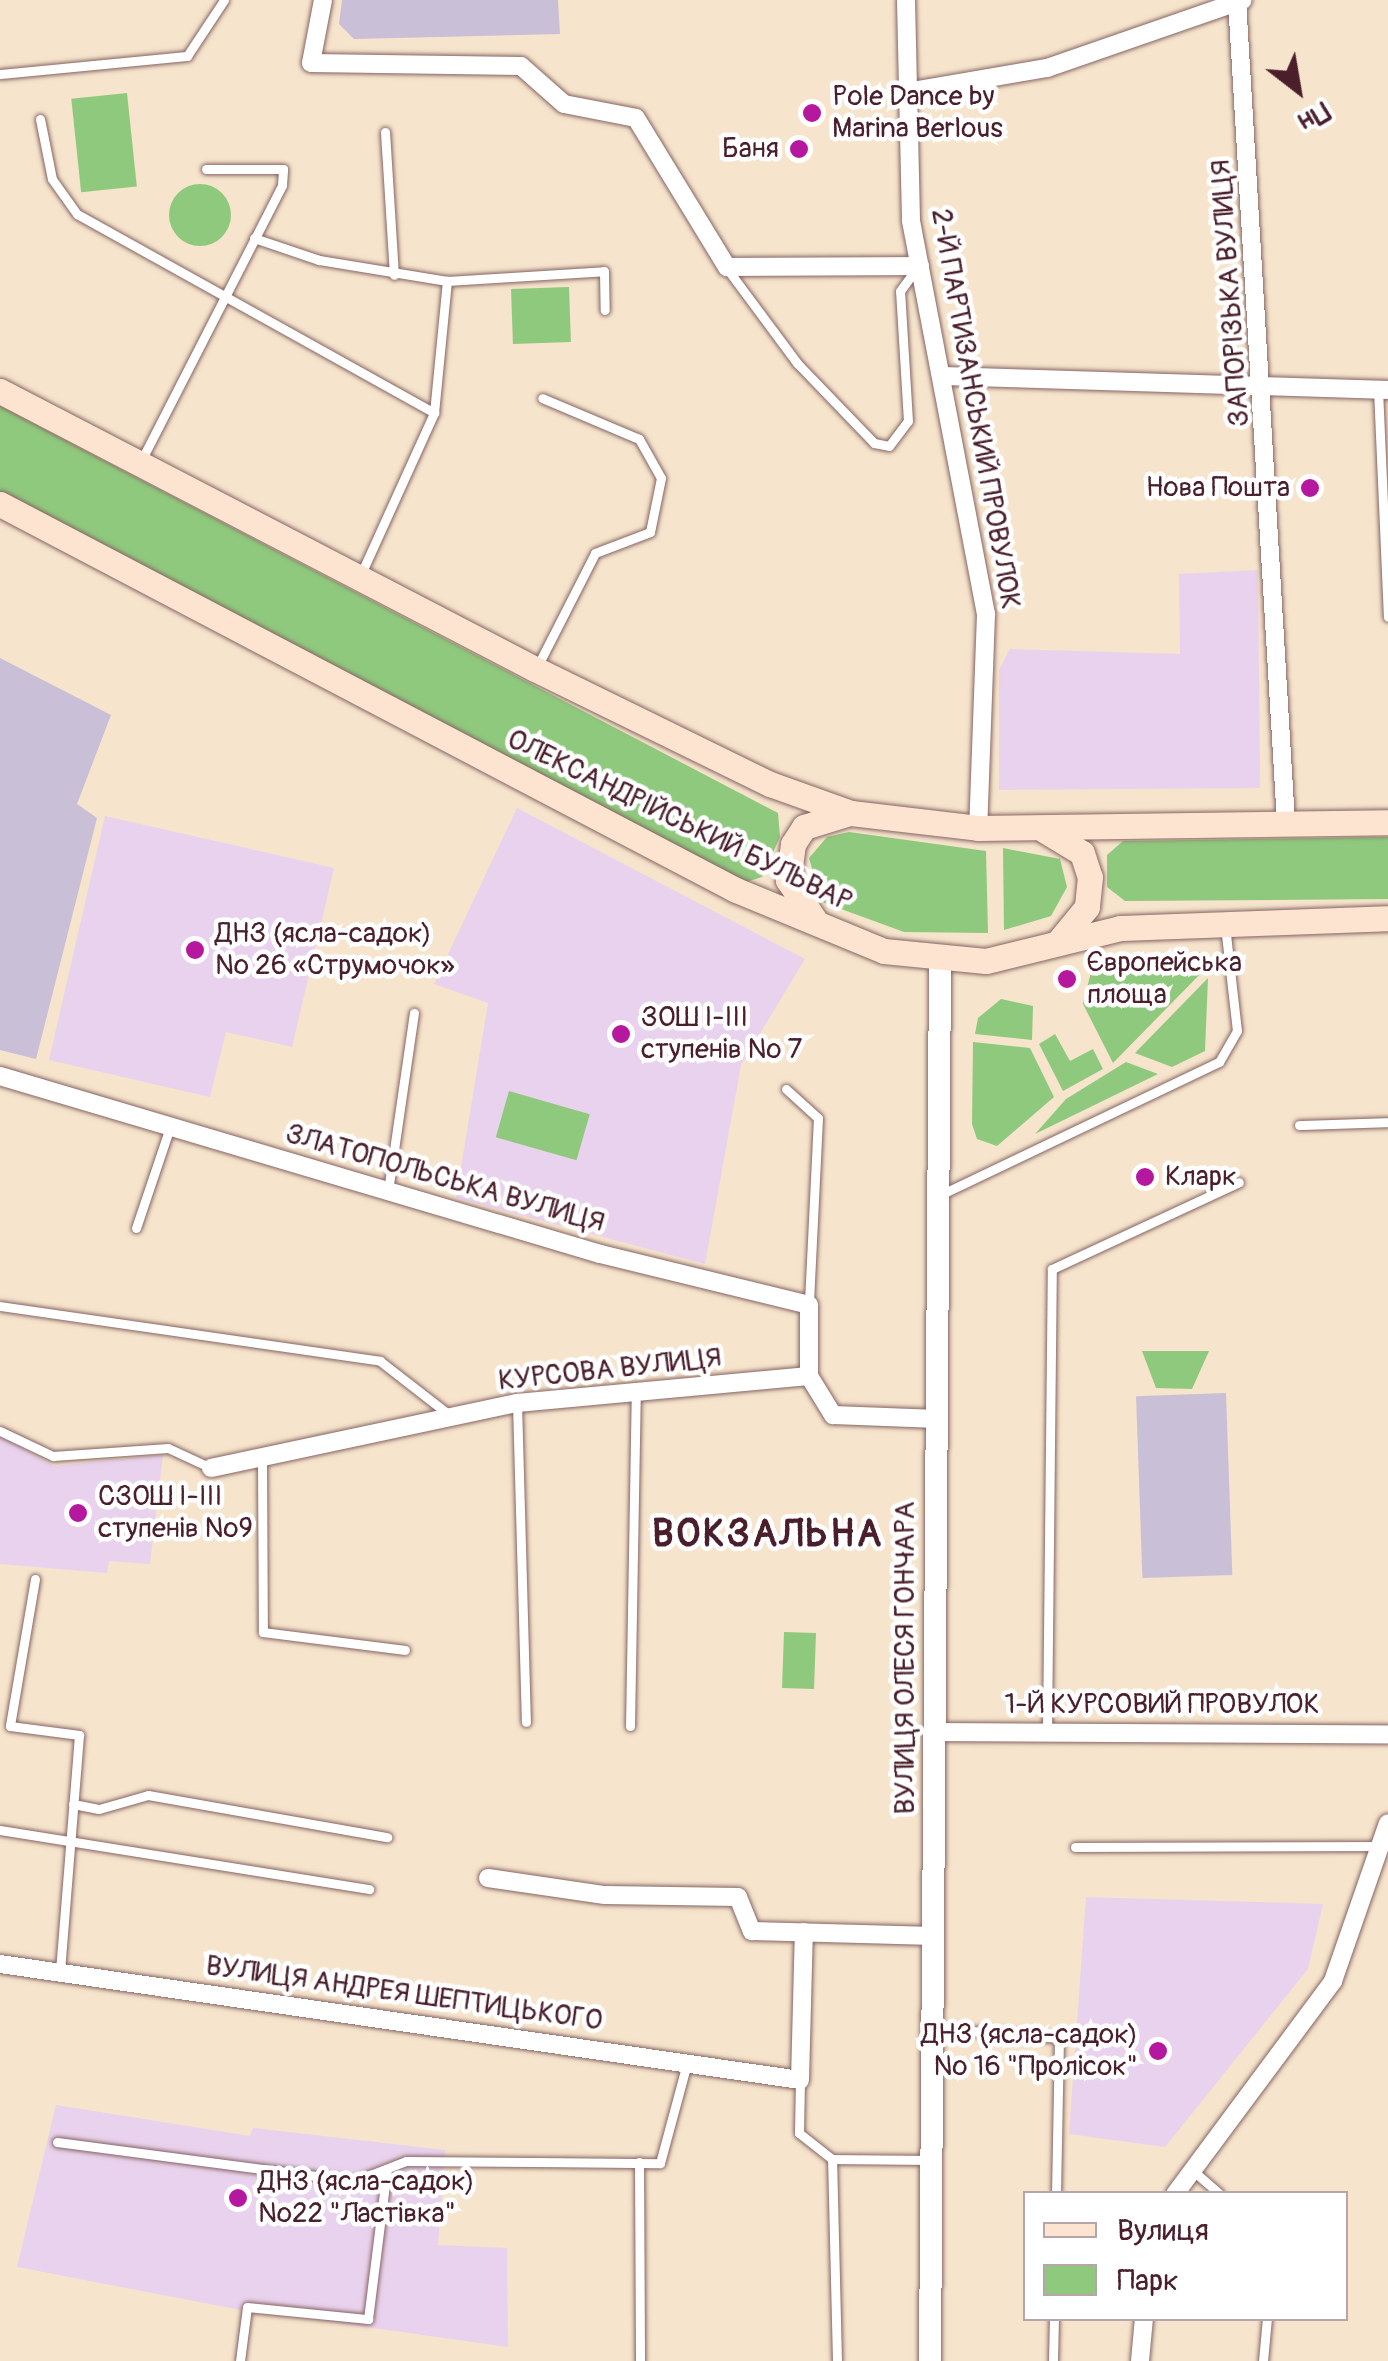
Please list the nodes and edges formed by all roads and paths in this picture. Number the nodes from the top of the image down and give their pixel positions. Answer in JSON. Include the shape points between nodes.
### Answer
{"nodes":[{"id":1,"x":224,"y":0,"type":"edge"},
{"id":2,"x":323,"y":0,"type":"edge"},
{"id":3,"x":906,"y":0,"type":"edge"},
{"id":4,"x":1239,"y":0,"type":"edge"},
{"id":5,"x":0,"y":74,"type":"edge"},
{"id":6,"x":906,"y":92,"type":"junction"},
{"id":7,"x":40,"y":119,"type":"dead end"},
{"id":8,"x":385,"y":132,"type":"dead end"},
{"id":9,"x":206,"y":170,"type":"dead end"},
{"id":10,"x":254,"y":238,"type":"junction"},
{"id":11,"x":920,"y":266,"type":"junction"},
{"id":12,"x":726,"y":267,"type":"junction"},
{"id":13,"x":394,"y":276,"type":"junction"},
{"id":14,"x":447,"y":281,"type":"junction"},
{"id":15,"x":222,"y":297,"type":"junction"},
{"id":16,"x":605,"y":310,"type":"dead end"},
{"id":17,"x":944,"y":376,"type":"junction"},
{"id":18,"x":1267,"y":384,"type":"junction"},
{"id":19,"x":1383,"y":390,"type":"edge"},
{"id":20,"x":0,"y":391,"type":"edge"},
{"id":21,"x":542,"y":398,"type":"dead end"},
{"id":22,"x":434,"y":413,"type":"junction"},
{"id":23,"x":1379,"y":444,"type":"junction"},
{"id":24,"x":1388,"y":457,"type":"edge"},
{"id":25,"x":140,"y":463,"type":"junction"},
{"id":26,"x":0,"y":504,"type":"edge"},
{"id":27,"x":360,"y":577,"type":"junction"},
{"id":28,"x":1388,"y":617,"type":"edge"},
{"id":29,"x":535,"y":669,"type":"junction"},
{"id":30,"x":851,"y":814,"type":"junction"},
{"id":31,"x":1286,"y":822,"type":"junction"},
{"id":32,"x":1388,"y":822,"type":"edge"},
{"id":33,"x":978,"y":828,"type":"junction"},
{"id":34,"x":1040,"y":828,"type":"junction"},
{"id":35,"x":1388,"y":918,"type":"edge"},
{"id":36,"x":1224,"y":923,"type":"junction"},
{"id":37,"x":824,"y":928,"type":"junction"},
{"id":38,"x":1059,"y":942,"type":"junction"},
{"id":39,"x":940,"y":956,"type":"junction"},
{"id":40,"x":414,"y":1014,"type":"dead end"},
{"id":41,"x":0,"y":1076,"type":"edge"},
{"id":42,"x":786,"y":1089,"type":"dead end"},
{"id":43,"x":1388,"y":1122,"type":"edge"},
{"id":44,"x":171,"y":1125,"type":"junction"},
{"id":45,"x":1299,"y":1125,"type":"dead end"},
{"id":46,"x":1239,"y":1182,"type":"dead end"},
{"id":47,"x":388,"y":1194,"type":"junction"},
{"id":48,"x":942,"y":1194,"type":"junction"},
{"id":49,"x":136,"y":1228,"type":"dead end"},
{"id":50,"x":810,"y":1305,"type":"junction"},
{"id":51,"x":0,"y":1306,"type":"edge"},
{"id":52,"x":810,"y":1376,"type":"junction"},
{"id":53,"x":636,"y":1395,"type":"junction"},
{"id":54,"x":516,"y":1403,"type":"junction"},
{"id":55,"x":454,"y":1419,"type":"junction"},
{"id":56,"x":938,"y":1419,"type":"junction"},
{"id":57,"x":0,"y":1431,"type":"edge"},
{"id":58,"x":262,"y":1459,"type":"junction"},
{"id":59,"x":211,"y":1468,"type":"joint"},
{"id":60,"x":35,"y":1578,"type":"dead end"},
{"id":61,"x":405,"y":1650,"type":"dead end"},
{"id":62,"x":526,"y":1722,"type":"dead end"},
{"id":63,"x":630,"y":1726,"type":"dead end"},
{"id":64,"x":937,"y":1732,"type":"junction"},
{"id":65,"x":1047,"y":1732,"type":"junction"},
{"id":66,"x":1388,"y":1734,"type":"edge"},
{"id":67,"x":73,"y":1804,"type":"junction"},
{"id":68,"x":1388,"y":1823,"type":"edge"},
{"id":69,"x":0,"y":1830,"type":"edge"},
{"id":70,"x":388,"y":1837,"type":"dead end"},
{"id":71,"x":70,"y":1840,"type":"junction"},
{"id":72,"x":1380,"y":1846,"type":"junction"},
{"id":73,"x":1076,"y":1847,"type":"dead end"},
{"id":74,"x":488,"y":1878,"type":"dead end"},
{"id":75,"x":369,"y":1889,"type":"dead end"},
{"id":76,"x":804,"y":1932,"type":"junction"},
{"id":77,"x":934,"y":1936,"type":"junction"},
{"id":78,"x":0,"y":1964,"type":"edge"},
{"id":79,"x":60,"y":1971,"type":"junction"},
{"id":80,"x":933,"y":2028,"type":"junction"},
{"id":81,"x":687,"y":2063,"type":"junction"},
{"id":82,"x":800,"y":2080,"type":"junction"},
{"id":83,"x":58,"y":2142,"type":"dead end"},
{"id":84,"x":832,"y":2160,"type":"junction"},
{"id":85,"x":931,"y":2160,"type":"junction"},
{"id":86,"x":639,"y":2162,"type":"junction"},
{"id":87,"x":1189,"y":2168,"type":"junction"},
{"id":88,"x":387,"y":2169,"type":"junction"},
{"id":89,"x":1056,"y":2191,"type":"edge"},
{"id":90,"x":1177,"y":2191,"type":"edge"},
{"id":91,"x":1216,"y":2191,"type":"edge"},
{"id":92,"x":1054,"y":2321,"type":"edge"},
{"id":93,"x":1144,"y":2321,"type":"edge"},
{"id":94,"x":1267,"y":2321,"type":"edge"},
{"id":95,"x":240,"y":2361,"type":"edge"},
{"id":96,"x":640,"y":2361,"type":"edge"},
{"id":97,"x":837,"y":2361,"type":"edge"},
{"id":98,"x":930,"y":2361,"type":"edge"},
{"id":99,"x":1053,"y":2361,"type":"edge"},
{"id":100,"x":1140,"y":2361,"type":"edge"},
{"id":101,"x":1263,"y":2361,"type":"edge"}],
"edges":[{"from":1,"to":5,"type":"lane","via":[[187,56]]},
{"from":2,"to":12,"type":"street","via":[[311,63],[521,66],[564,104],[636,118]]},
{"from":3,"to":6,"type":"street","name":"2-Й ПАРТИЗАНСЬКИЙ ПРОВУЛОК"},
{"from":4,"to":6,"type":"street","via":[[1047,68]]},
{"from":4,"to":18,"type":"street","name":"ЗАПОРІЗЬКА ВУЛИЦЯ"},
{"from":6,"to":11,"type":"street","name":"2-Й ПАРТИЗАНСЬКИЙ ПРОВУЛОК"},
{"from":7,"to":15,"type":"lane","via":[[52,179],[77,214]]},
{"from":8,"to":13,"type":"lane"},
{"from":9,"to":10,"type":"lane","via":[[283,169]]},
{"from":10,"to":13,"type":"lane"},
{"from":10,"to":15,"type":"lane"},
{"from":11,"to":12,"type":"street"},
{"from":11,"to":12,"type":"lane","via":[[900,291],[908,421],[889,446],[874,443],[798,363]]},
{"from":11,"to":17,"type":"street","name":"2-Й ПАРТИЗАНСЬКИЙ ПРОВУЛОК"},
{"from":13,"to":14,"type":"lane"},
{"from":14,"to":16,"type":"lane","via":[[604,270]]},
{"from":14,"to":22,"type":"lane"},
{"from":15,"to":22,"type":"lane"},
{"from":15,"to":25,"type":"lane"},
{"from":17,"to":18,"type":"street"},
{"from":17,"to":33,"type":"street","name":"2-Й ПАРТИЗАНСЬКИЙ ПРОВУЛОК","via":[[986,614]]},
{"from":18,"to":19,"type":"street"},
{"from":18,"to":31,"type":"street","name":"ЗАПОРІЗЬКА ВУЛИЦЯ"},
{"from":19,"to":23,"type":"lane"},
{"from":20,"to":25,"type":"main road"},
{"from":21,"to":29,"type":"lane","via":[[639,439],[660,478],[650,532],[595,553]]},
{"from":22,"to":27,"type":"lane"},
{"from":23,"to":24,"type":"lane"},
{"from":23,"to":28,"type":"lane"},
{"from":25,"to":27,"type":"main road"},
{"from":26,"to":37,"type":"main road","name":"ОЛЕКСАНДРІЙСЬКИЙ БУЛЬВАР"},
{"from":27,"to":29,"type":"main road"},
{"from":29,"to":30,"type":"main road","via":[[770,784]]},
{"from":30,"to":33,"type":"main road"},
{"from":30,"to":37,"type":"main road","via":[[804,827],[788,860],[796,902]]},
{"from":31,"to":32,"type":"main road"},
{"from":31,"to":34,"type":"main road"},
{"from":33,"to":34,"type":"main road"},
{"from":34,"to":38,"type":"main road","via":[[1068,840],[1090,876],[1088,907]]},
{"from":35,"to":36,"type":"main road","name":"ОЛЕКСАНДРІЙСЬКИЙ БУЛЬВАР"},
{"from":36,"to":38,"type":"main road","name":"ОЛЕКСАНДРІЙСЬКИЙ БУЛЬВАР"},
{"from":36,"to":48,"type":"lane","via":[[1237,1031],[1219,1062]]},
{"from":37,"to":39,"type":"main road","name":"ОЛЕКСАНДРІЙСЬКИЙ БУЛЬВАР","via":[[884,950]]},
{"from":38,"to":39,"type":"main road","name":"ОЛЕКСАНДРІЙСЬКИЙ БУЛЬВАР","via":[[986,960]]},
{"from":39,"to":48,"type":"street","name":"ВУЛИЦЯ ОЛЕСЯ ГОНЧАРА"},
{"from":40,"to":47,"type":"lane"},
{"from":41,"to":44,"type":"street","name":"ЗЛАТОПОЛЬСЬКА ВУЛИЦЯ"},
{"from":42,"to":50,"type":"lane","via":[[818,1118]]},
{"from":43,"to":45,"type":"lane"},
{"from":44,"to":47,"type":"street","name":"ЗЛАТОПОЛЬСЬКА ВУЛИЦЯ"},
{"from":44,"to":49,"type":"lane"},
{"from":46,"to":65,"type":"lane","via":[[1052,1269]]},
{"from":47,"to":50,"type":"street","name":"ЗЛАТОПОЛЬСЬКА ВУЛИЦЯ"},
{"from":48,"to":56,"type":"street","name":"ВУЛИЦЯ ОЛЕСЯ ГОНЧАРА"},
{"from":50,"to":52,"type":"street"},
{"from":51,"to":55,"type":"lane","via":[[380,1361]]},
{"from":52,"to":53,"type":"street","name":"КУРСОВА ВУЛИЦЯ"},
{"from":52,"to":56,"type":"street","via":[[832,1416]]},
{"from":53,"to":54,"type":"street","name":"КУРСОВА ВУЛИЦЯ"},
{"from":53,"to":63,"type":"lane"},
{"from":54,"to":55,"type":"street","name":"КУРСОВА ВУЛИЦЯ"},
{"from":54,"to":62,"type":"lane"},
{"from":55,"to":58,"type":"street","name":"КУРСОВА ВУЛИЦЯ"},
{"from":56,"to":64,"type":"street","name":"ВУЛИЦЯ ОЛЕСЯ ГОНЧАРА"},
{"from":57,"to":59,"type":"lane","via":[[54,1456],[168,1448]]},
{"from":58,"to":59,"type":"street","name":"КУРСОВА ВУЛИЦЯ"},
{"from":58,"to":61,"type":"lane","via":[[263,1632]]},
{"from":60,"to":67,"type":"lane","via":[[10,1726],[78,1735]]},
{"from":64,"to":65,"type":"street","name":"1-Й КУРСОВИЙ ПРОВУЛОК"},
{"from":64,"to":77,"type":"street","name":"ВУЛИЦЯ ОЛЕСЯ ГОНЧАРА"},
{"from":65,"to":66,"type":"street","name":"1-Й КУРСОВИЙ ПРОВУЛОК"},
{"from":67,"to":70,"type":"lane","via":[[100,1809],[148,1795]]},
{"from":67,"to":71,"type":"lane"},
{"from":68,"to":72,"type":"street"},
{"from":69,"to":71,"type":"lane"},
{"from":71,"to":75,"type":"lane"},
{"from":71,"to":79,"type":"lane"},
{"from":72,"to":73,"type":"lane"},
{"from":72,"to":87,"type":"street","via":[[1332,1981]]},
{"from":74,"to":76,"type":"street","via":[[605,1895],[738,1897],[752,1931]]},
{"from":76,"to":77,"type":"street"},
{"from":76,"to":82,"type":"street"},
{"from":77,"to":80,"type":"street","name":"ВУЛИЦЯ ОЛЕСЯ ГОНЧАРА"},
{"from":78,"to":79,"type":"street","name":"ВУЛИЦЯ АНДРЕЯ ШЕПТИЦЬКОГО"},
{"from":79,"to":81,"type":"street","name":"ВУЛИЦЯ АНДРЕЯ ШЕПТИЦЬКОГО"},
{"from":80,"to":85,"type":"street","name":"ВУЛИЦЯ ОЛЕСЯ ГОНЧАРА"},
{"from":80,"to":89,"type":"lane","via":[[1059,2038]]},
{"from":81,"to":82,"type":"street","name":"ВУЛИЦЯ АНДРЕЯ ШЕПТИЦЬКОГО"},
{"from":81,"to":86,"type":"lane","via":[[660,2163]]},
{"from":82,"to":84,"type":"lane","via":[[799,2133]]},
{"from":83,"to":88,"type":"lane","via":[[355,2181]]},
{"from":84,"to":85,"type":"lane"},
{"from":84,"to":97,"type":"lane"},
{"from":85,"to":98,"type":"street","name":"ВУЛИЦЯ ОЛЕСЯ ГОНЧАРА"},
{"from":86,"to":88,"type":"lane","via":[[406,2161]]},
{"from":86,"to":96,"type":"lane"},
{"from":87,"to":90,"type":"street"},
{"from":87,"to":91,"type":"lane"},
{"from":88,"to":95,"type":"lane","via":[[368,2318],[247,2307]]},
{"from":92,"to":99,"type":"lane"},
{"from":93,"to":100,"type":"street"},
{"from":94,"to":101,"type":"lane"}]}
